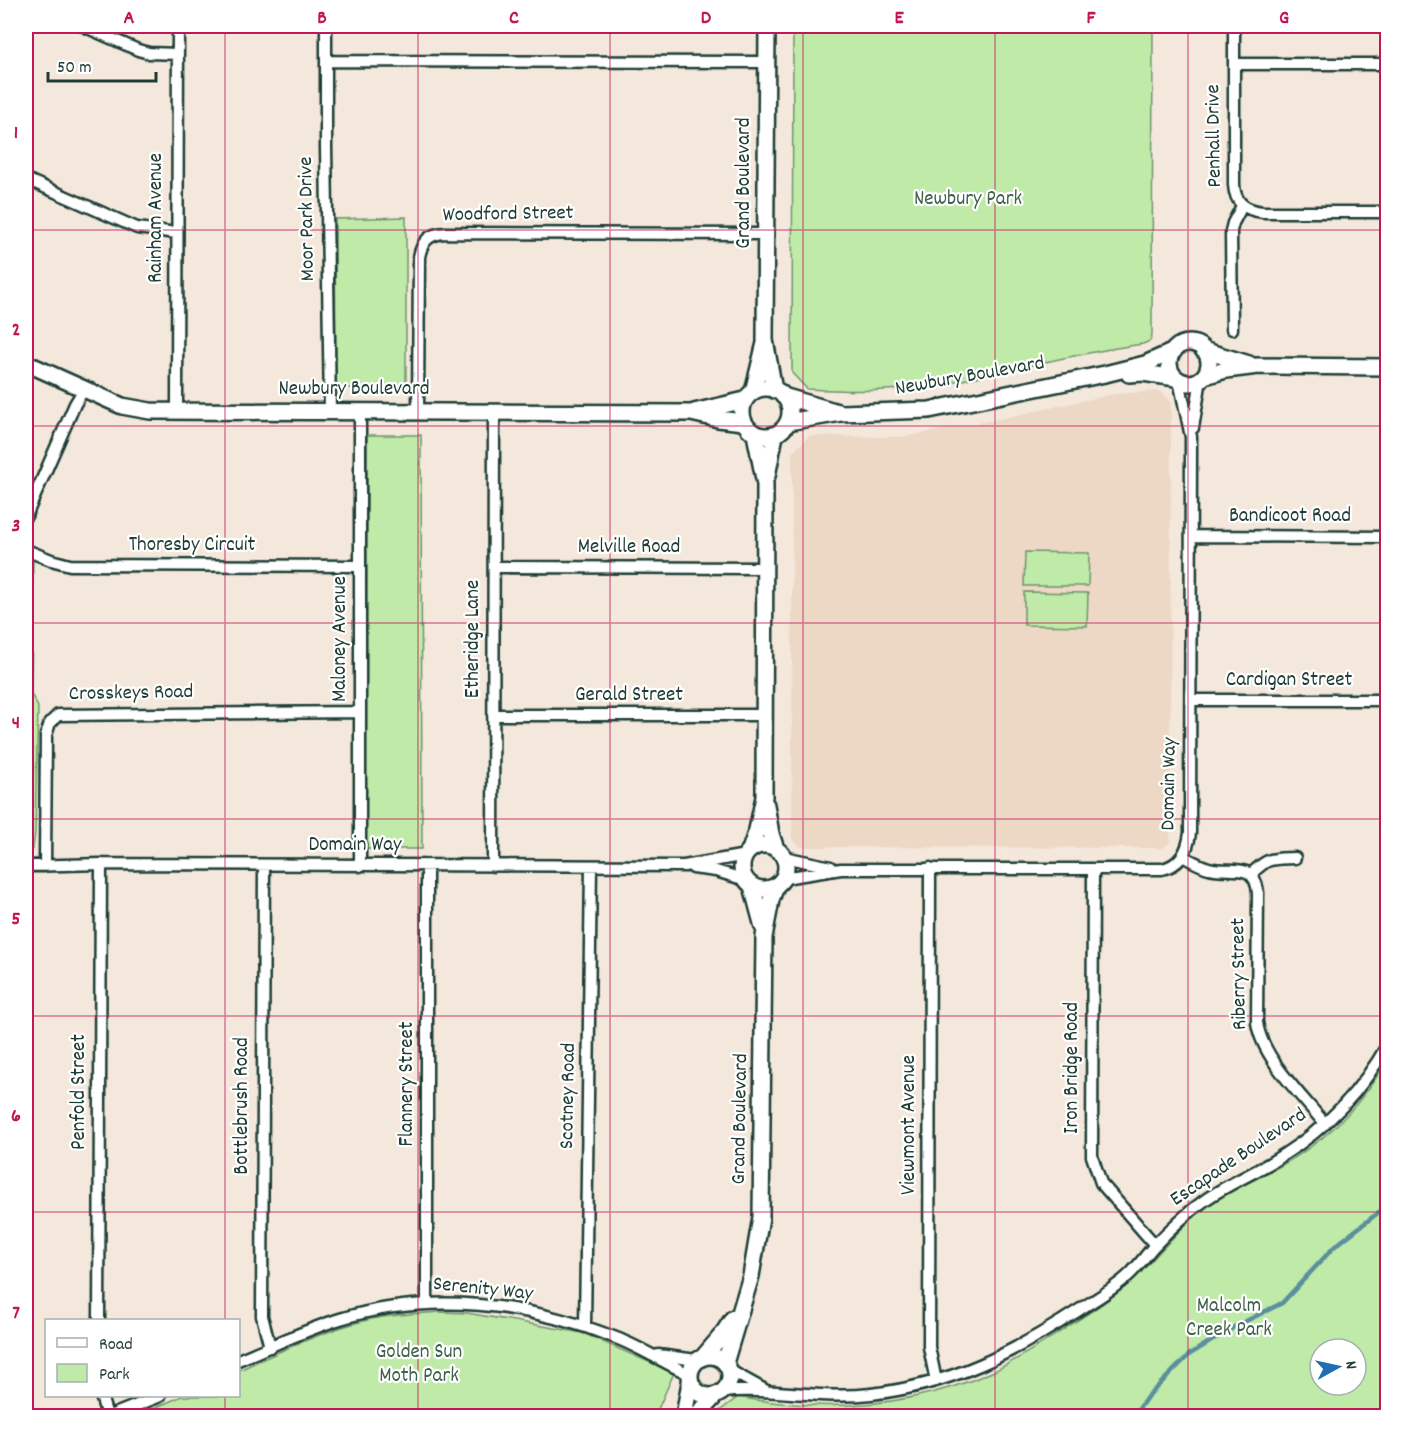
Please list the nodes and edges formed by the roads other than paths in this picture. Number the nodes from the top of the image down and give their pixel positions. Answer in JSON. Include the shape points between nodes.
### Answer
{"nodes":[{"id":1,"x":83,"y":26,"type":"edge"},
{"id":2,"x":178,"y":26,"type":"edge"},
{"id":3,"x":326,"y":26,"type":"edge"},
{"id":4,"x":766,"y":26,"type":"edge"},
{"id":5,"x":1234,"y":26,"type":"edge"},
{"id":6,"x":178,"y":54,"type":"junction"},
{"id":7,"x":326,"y":61,"type":"junction"},
{"id":8,"x":766,"y":62,"type":"junction"},
{"id":9,"x":1234,"y":64,"type":"junction"},
{"id":10,"x":1388,"y":64,"type":"edge"},
{"id":11,"x":26,"y":179,"type":"edge"},
{"id":12,"x":1242,"y":206,"type":"junction"},
{"id":13,"x":1388,"y":212,"type":"edge"},
{"id":14,"x":177,"y":233,"type":"junction"},
{"id":15,"x":766,"y":234,"type":"junction"},
{"id":16,"x":1232,"y":329,"type":"dead end"},
{"id":17,"x":765,"y":340,"type":"junction"},
{"id":18,"x":1203,"y":350,"type":"junction"},
{"id":19,"x":1174,"y":351,"type":"junction"},
{"id":20,"x":26,"y":363,"type":"edge"},
{"id":21,"x":1258,"y":366,"type":"junction"},
{"id":22,"x":1388,"y":367,"type":"edge"},
{"id":23,"x":1105,"y":374,"type":"junction"},
{"id":24,"x":1203,"y":378,"type":"junction"},
{"id":25,"x":1177,"y":379,"type":"junction"},
{"id":26,"x":84,"y":389,"type":"junction"},
{"id":27,"x":778,"y":393,"type":"junction"},
{"id":28,"x":749,"y":396,"type":"junction"},
{"id":29,"x":177,"y":410,"type":"junction"},
{"id":30,"x":330,"y":411,"type":"junction"},
{"id":31,"x":494,"y":411,"type":"junction"},
{"id":32,"x":360,"y":412,"type":"junction"},
{"id":33,"x":418,"y":412,"type":"junction"},
{"id":34,"x":691,"y":413,"type":"junction"},
{"id":35,"x":841,"y":413,"type":"junction"},
{"id":36,"x":744,"y":422,"type":"junction"},
{"id":37,"x":788,"y":422,"type":"junction"},
{"id":38,"x":755,"y":434,"type":"junction"},
{"id":39,"x":775,"y":435,"type":"junction"},
{"id":40,"x":1191,"y":437,"type":"junction"},
{"id":41,"x":765,"y":484,"type":"junction"},
{"id":42,"x":26,"y":516,"type":"edge"},
{"id":43,"x":1192,"y":536,"type":"junction"},
{"id":44,"x":1388,"y":537,"type":"edge"},
{"id":45,"x":26,"y":550,"type":"edge"},
{"id":46,"x":360,"y":566,"type":"junction"},
{"id":47,"x":494,"y":567,"type":"junction"},
{"id":48,"x":765,"y":568,"type":"junction"},
{"id":49,"x":1191,"y":700,"type":"junction"},
{"id":50,"x":1388,"y":700,"type":"edge"},
{"id":51,"x":360,"y":712,"type":"junction"},
{"id":52,"x":493,"y":715,"type":"junction"},
{"id":53,"x":764,"y":716,"type":"junction"},
{"id":54,"x":764,"y":797,"type":"junction"},
{"id":55,"x":748,"y":853,"type":"junction"},
{"id":56,"x":780,"y":853,"type":"junction"},
{"id":57,"x":1182,"y":856,"type":"junction"},
{"id":58,"x":1295,"y":858,"type":"dead end"},
{"id":59,"x":101,"y":864,"type":"junction"},
{"id":60,"x":264,"y":865,"type":"junction"},
{"id":61,"x":26,"y":866,"type":"edge"},
{"id":62,"x":45,"y":866,"type":"junction"},
{"id":63,"x":360,"y":866,"type":"junction"},
{"id":64,"x":427,"y":866,"type":"junction"},
{"id":65,"x":493,"y":866,"type":"junction"},
{"id":66,"x":591,"y":866,"type":"junction"},
{"id":67,"x":684,"y":866,"type":"junction"},
{"id":68,"x":930,"y":868,"type":"junction"},
{"id":69,"x":840,"y":869,"type":"junction"},
{"id":70,"x":1093,"y":869,"type":"junction"},
{"id":71,"x":1251,"y":874,"type":"junction"},
{"id":72,"x":780,"y":882,"type":"junction"},
{"id":73,"x":749,"y":883,"type":"junction"},
{"id":74,"x":764,"y":937,"type":"junction"},
{"id":75,"x":1388,"y":1044,"type":"edge"},
{"id":76,"x":1325,"y":1124,"type":"junction"},
{"id":77,"x":1155,"y":1245,"type":"junction"},
{"id":78,"x":744,"y":1301,"type":"junction"},
{"id":79,"x":427,"y":1303,"type":"junction"},
{"id":80,"x":99,"y":1319,"type":"edge"},
{"id":81,"x":585,"y":1327,"type":"junction"},
{"id":82,"x":270,"y":1347,"type":"junction"},
{"id":83,"x":655,"y":1355,"type":"junction"},
{"id":84,"x":700,"y":1358,"type":"junction"},
{"id":85,"x":240,"y":1359,"type":"edge"},
{"id":86,"x":727,"y":1366,"type":"junction"},
{"id":87,"x":690,"y":1378,"type":"junction"},
{"id":88,"x":936,"y":1381,"type":"junction"},
{"id":89,"x":766,"y":1390,"type":"junction"},
{"id":90,"x":719,"y":1394,"type":"junction"},
{"id":91,"x":101,"y":1397,"type":"edge"},
{"id":92,"x":155,"y":1397,"type":"edge"},
{"id":93,"x":109,"y":1416,"type":"edge"},
{"id":94,"x":684,"y":1416,"type":"edge"},
{"id":95,"x":696,"y":1416,"type":"edge"}],
"edges":[{"from":1,"to":6,"type":"street","via":[[138,50]]},
{"from":2,"to":6,"type":"street","name":"Rainham Avenue"},
{"from":3,"to":7,"type":"street","name":"Moor Park Drive"},
{"from":4,"to":8,"type":"street","name":"Grand Boulevard"},
{"from":5,"to":9,"type":"street","name":"Penhall Drive"},
{"from":6,"to":14,"type":"street","name":"Rainham Avenue"},
{"from":7,"to":8,"type":"street"},
{"from":7,"to":30,"type":"street","name":"Moor Park Drive"},
{"from":8,"to":15,"type":"street","name":"Grand Boulevard"},
{"from":9,"to":10,"type":"street"},
{"from":9,"to":12,"type":"street","name":"Penhall Drive","via":[[1234,185],[1236,199]]},
{"from":11,"to":14,"type":"street","via":[[137,228]]},
{"from":12,"to":13,"type":"street","name":"Penhall Drive","via":[[1263,212]]},
{"from":12,"to":16,"type":"street","via":[[1231,231]]},
{"from":14,"to":29,"type":"street","name":"Rainham Avenue"},
{"from":15,"to":17,"type":"street","name":"Grand Boulevard"},
{"from":15,"to":33,"type":"street","name":"Woodford Street","via":[[445,233],[429,237],[419,257]]},
{"from":17,"to":27,"type":"street","name":"Grand Boulevard"},
{"from":17,"to":28,"type":"street","name":"Grand Boulevard"},
{"from":18,"to":19,"type":"street","via":[[1189,344]]},
{"from":18,"to":21,"type":"street"},
{"from":18,"to":24,"type":"street","via":[[1209,365]]},
{"from":19,"to":23,"type":"street","name":"Newbury Boulevard","via":[[1145,364]]},
{"from":19,"to":25,"type":"street","via":[[1170,362]]},
{"from":20,"to":26,"type":"street","name":"Newbury Boulevard"},
{"from":21,"to":22,"type":"street"},
{"from":21,"to":24,"type":"street"},
{"from":23,"to":25,"type":"street","name":"Newbury Boulevard","via":[[1143,373]]},
{"from":23,"to":35,"type":"street","name":"Newbury Boulevard","via":[[929,410]]},
{"from":24,"to":25,"type":"street","via":[[1190,383]]},
{"from":24,"to":40,"type":"street","name":"Domain Way"},
{"from":25,"to":40,"type":"street","name":"Domain Way"},
{"from":26,"to":29,"type":"street","name":"Newbury Boulevard","via":[[134,410]]},
{"from":26,"to":42,"type":"street"},
{"from":27,"to":28,"type":"street","via":[[760,389]]},
{"from":27,"to":35,"type":"street","name":"Newbury Boulevard"},
{"from":27,"to":37,"type":"street","via":[[789,408]]},
{"from":28,"to":34,"type":"street","name":"Newbury Boulevard"},
{"from":28,"to":36,"type":"street","via":[[741,415]]},
{"from":29,"to":30,"type":"street","name":"Newbury Boulevard"},
{"from":30,"to":32,"type":"street","name":"Newbury Boulevard"},
{"from":31,"to":33,"type":"street","name":"Newbury Boulevard"},
{"from":31,"to":34,"type":"street","name":"Newbury Boulevard"},
{"from":31,"to":47,"type":"street","name":"Etheridge Lane"},
{"from":32,"to":33,"type":"street","name":"Newbury Boulevard"},
{"from":32,"to":46,"type":"street","name":"Maloney Avenue"},
{"from":34,"to":36,"type":"street","name":"Newbury Boulevard"},
{"from":35,"to":37,"type":"street","name":"Newbury Boulevard"},
{"from":36,"to":38,"type":"street"},
{"from":37,"to":39,"type":"street"},
{"from":38,"to":39,"type":"street"},
{"from":38,"to":41,"type":"street"},
{"from":39,"to":41,"type":"street"},
{"from":40,"to":43,"type":"street","name":"Domain Way"},
{"from":41,"to":48,"type":"street"},
{"from":43,"to":44,"type":"street","name":"Bandicoot Road"},
{"from":43,"to":49,"type":"street","name":"Domain Way"},
{"from":45,"to":46,"type":"street","name":"Thoresby Circuit","via":[[70,565]]},
{"from":46,"to":51,"type":"street","name":"Maloney Avenue"},
{"from":47,"to":48,"type":"street","name":"Melville Road"},
{"from":47,"to":52,"type":"street","name":"Etheridge Lane"},
{"from":48,"to":53,"type":"street"},
{"from":49,"to":50,"type":"street","name":"Cardigan Street"},
{"from":49,"to":57,"type":"street","name":"Domain Way","via":[[1190,833]]},
{"from":51,"to":62,"type":"street","name":"Crosskeys Road","via":[[58,715],[46,735]]},
{"from":51,"to":63,"type":"street","name":"Maloney Avenue"},
{"from":52,"to":53,"type":"street","name":"Gerald Street"},
{"from":52,"to":65,"type":"street","name":"Etheridge Lane"},
{"from":53,"to":54,"type":"street"},
{"from":54,"to":55,"type":"street","via":[[758,830]]},
{"from":54,"to":56,"type":"street","via":[[771,834]]},
{"from":55,"to":56,"type":"street","via":[[760,845]]},
{"from":55,"to":67,"type":"street","name":"Domain Way"},
{"from":55,"to":73,"type":"street","via":[[742,868]]},
{"from":56,"to":69,"type":"street","name":"Domain Way"},
{"from":56,"to":72,"type":"street","via":[[786,871]]},
{"from":57,"to":70,"type":"street","name":"Domain Way","via":[[1162,869]]},
{"from":57,"to":71,"type":"street","via":[[1211,869]]},
{"from":58,"to":71,"type":"street","via":[[1264,861]]},
{"from":59,"to":60,"type":"street","name":"Domain Way"},
{"from":59,"to":62,"type":"street","name":"Domain Way"},
{"from":59,"to":80,"type":"street","name":"Penfold Street"},
{"from":60,"to":63,"type":"street","name":"Domain Way"},
{"from":60,"to":82,"type":"street","name":"Bottlebrush Road","via":[[262,1316]]},
{"from":61,"to":62,"type":"street","name":"Domain Way"},
{"from":63,"to":64,"type":"street","name":"Domain Way"},
{"from":64,"to":65,"type":"street","name":"Domain Way"},
{"from":64,"to":79,"type":"street","name":"Flannery Street"},
{"from":65,"to":66,"type":"street","name":"Domain Way"},
{"from":66,"to":67,"type":"street","name":"Domain Way"},
{"from":66,"to":81,"type":"street","name":"Scotney Road"},
{"from":67,"to":73,"type":"street","name":"Domain Way","via":[[716,871]]},
{"from":68,"to":69,"type":"street","name":"Domain Way"},
{"from":68,"to":70,"type":"street","name":"Domain Way"},
{"from":68,"to":88,"type":"street","name":"Viewmont Avenue","via":[[929,1347]]},
{"from":69,"to":72,"type":"street","name":"Domain Way"},
{"from":70,"to":77,"type":"street","name":"Iron Bridge Road","via":[[1092,1156],[1101,1184]]},
{"from":71,"to":76,"type":"street","name":"Riberry Street","via":[[1258,893],[1260,1040]]},
{"from":72,"to":73,"type":"street","via":[[764,889]]},
{"from":72,"to":74,"type":"street","name":"Grand Boulevard","via":[[771,900]]},
{"from":73,"to":74,"type":"street","name":"Grand Boulevard"},
{"from":74,"to":78,"type":"street","name":"Grand Boulevard","via":[[761,1216]]},
{"from":75,"to":76,"type":"street","name":"Escapade Boulevard","via":[[1352,1098]]},
{"from":76,"to":77,"type":"street","name":"Escapade Boulevard","via":[[1282,1156],[1205,1200]]},
{"from":77,"to":88,"type":"street","name":"Escapade Boulevard","via":[[1122,1281],[1029,1342],[983,1365]]},
{"from":78,"to":84,"type":"street","name":"Grand Boulevard","via":[[722,1335]]},
{"from":78,"to":86,"type":"street","name":"Grand Boulevard"},
{"from":79,"to":81,"type":"street","name":"Serenity Way","via":[[487,1305]]},
{"from":79,"to":82,"type":"street","name":"Serenity Way","via":[[339,1319]]},
{"from":81,"to":83,"type":"street","name":"Serenity Way"},
{"from":82,"to":85,"type":"street","name":"Serenity Way"},
{"from":83,"to":84,"type":"street","name":"Serenity Way"},
{"from":83,"to":87,"type":"street","name":"Serenity Way"},
{"from":84,"to":86,"type":"street","via":[[715,1356]]},
{"from":84,"to":87,"type":"street"},
{"from":86,"to":89,"type":"street","name":"Escapade Boulevard"},
{"from":86,"to":90,"type":"street","via":[[729,1382]]},
{"from":87,"to":90,"type":"street","via":[[693,1388],[704,1395]]},
{"from":87,"to":94,"type":"street"},
{"from":88,"to":89,"type":"street","name":"Escapade Boulevard","via":[[854,1395]]},
{"from":89,"to":90,"type":"street","name":"Escapade Boulevard"},
{"from":90,"to":95,"type":"street"},
{"from":91,"to":93,"type":"street"},
{"from":92,"to":93,"type":"street"}]}
